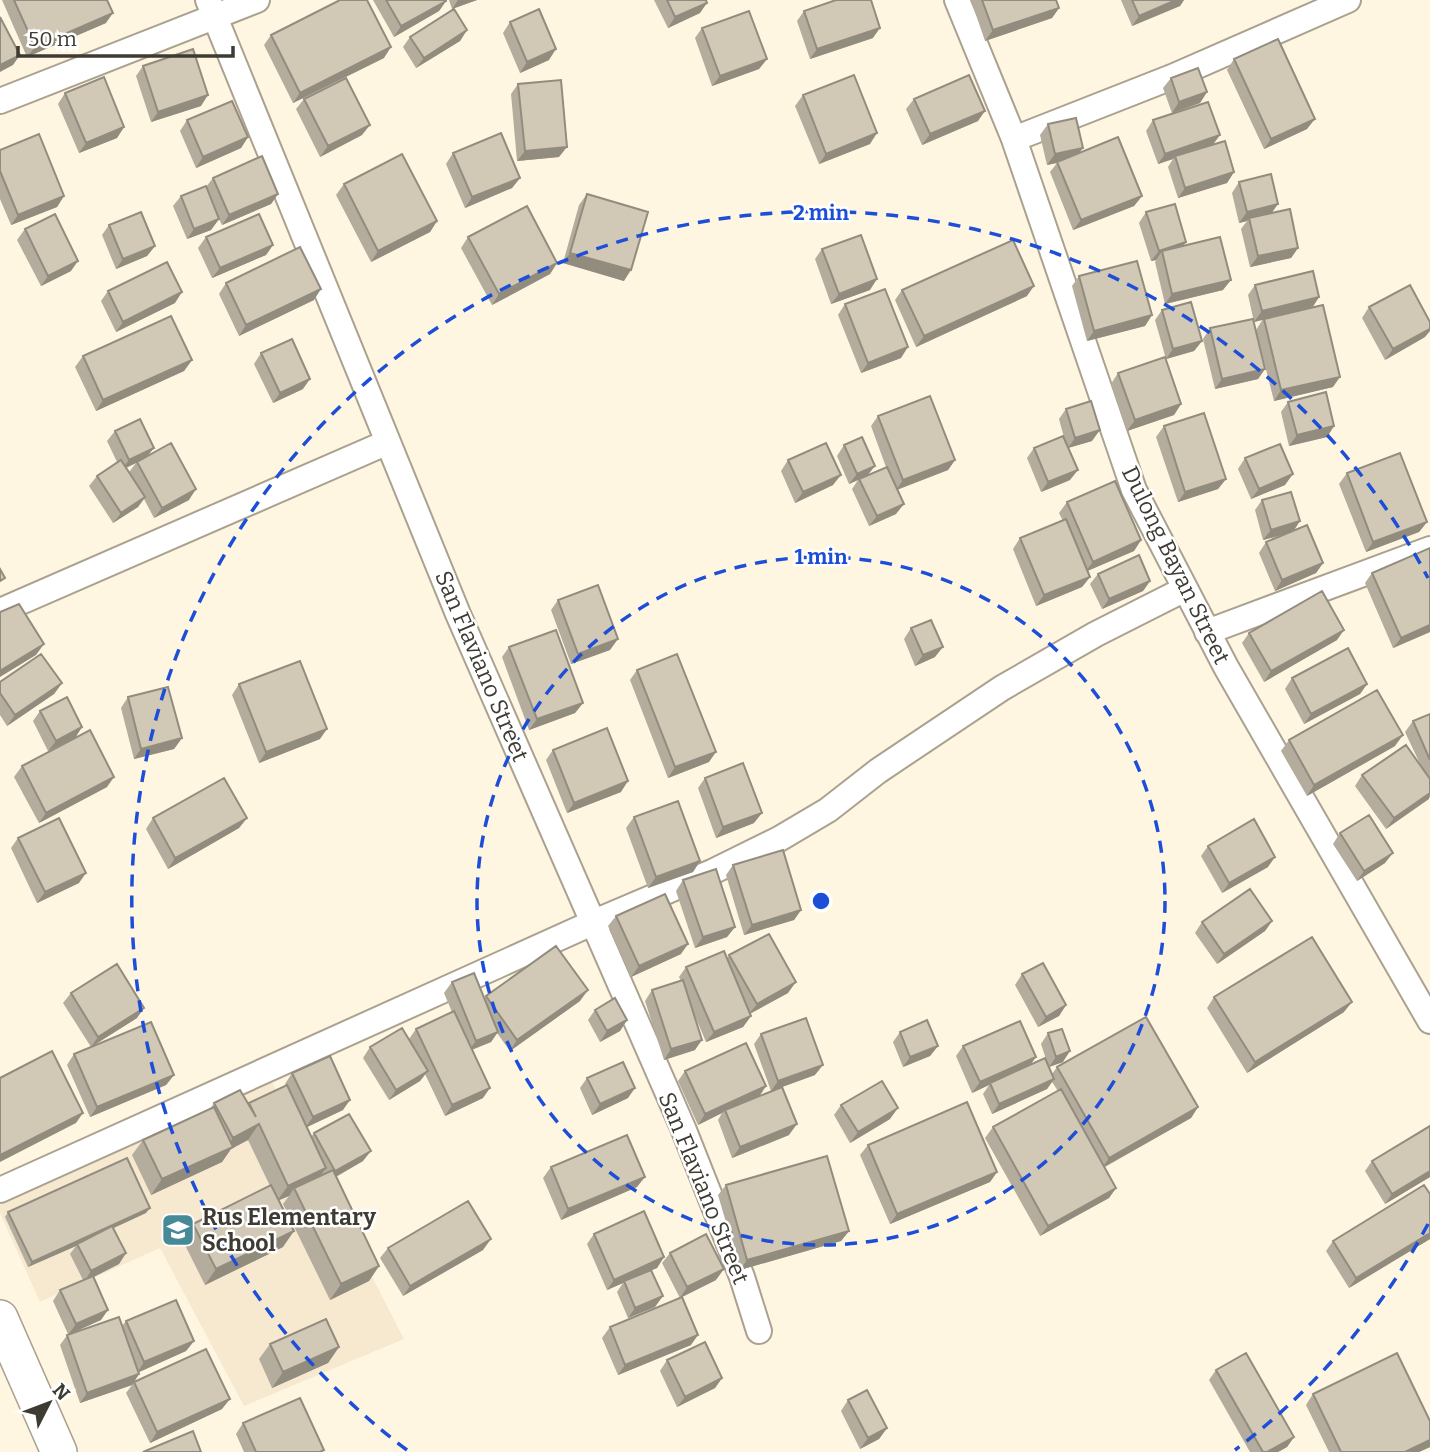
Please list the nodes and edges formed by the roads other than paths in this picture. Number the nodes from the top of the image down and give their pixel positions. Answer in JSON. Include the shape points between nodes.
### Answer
{"nodes":[{"id":1,"x":257,"y":0,"type":"edge"},
{"id":2,"x":957,"y":0,"type":"edge"},
{"id":3,"x":1348,"y":0,"type":"edge"},
{"id":4,"x":212,"y":9,"type":"edge"},
{"id":5,"x":0,"y":101,"type":"edge"},
{"id":6,"x":1014,"y":139,"type":"junction"},
{"id":7,"x":388,"y":442,"type":"junction"},
{"id":8,"x":1430,"y":549,"type":"edge"},
{"id":9,"x":1185,"y":589,"type":"junction"},
{"id":10,"x":0,"y":611,"type":"edge"},
{"id":11,"x":1207,"y":632,"type":"junction"},
{"id":12,"x":592,"y":923,"type":"junction"},
{"id":13,"x":1428,"y":1015,"type":"edge"},
{"id":14,"x":0,"y":1190,"type":"edge"},
{"id":15,"x":0,"y":1318,"type":"edge"},
{"id":16,"x":759,"y":1331,"type":"dead end"},
{"id":17,"x":59,"y":1452,"type":"edge"}],
"edges":[{"from":1,"to":4,"type":"street"},
{"from":2,"to":6,"type":"street","name":"Dulong Bayan Street"},
{"from":3,"to":6,"type":"street"},
{"from":4,"to":5,"type":"street"},
{"from":4,"to":7,"type":"street","name":"San Flaviano Street"},
{"from":6,"to":9,"type":"street","name":"Dulong Bayan Street","via":[[1134,490]]},
{"from":7,"to":10,"type":"street"},
{"from":7,"to":12,"type":"street","name":"San Flaviano Street"},
{"from":8,"to":11,"type":"street"},
{"from":9,"to":11,"type":"street","name":"Dulong Bayan Street"},
{"from":9,"to":12,"type":"street","via":[[1002,688],[779,839]]},
{"from":11,"to":13,"type":"street","name":"Dulong Bayan Street"},
{"from":12,"to":14,"type":"street"},
{"from":12,"to":16,"type":"street","name":"San Flaviano Street","via":[[683,1128]]},
{"from":15,"to":17,"type":"main road"}]}
